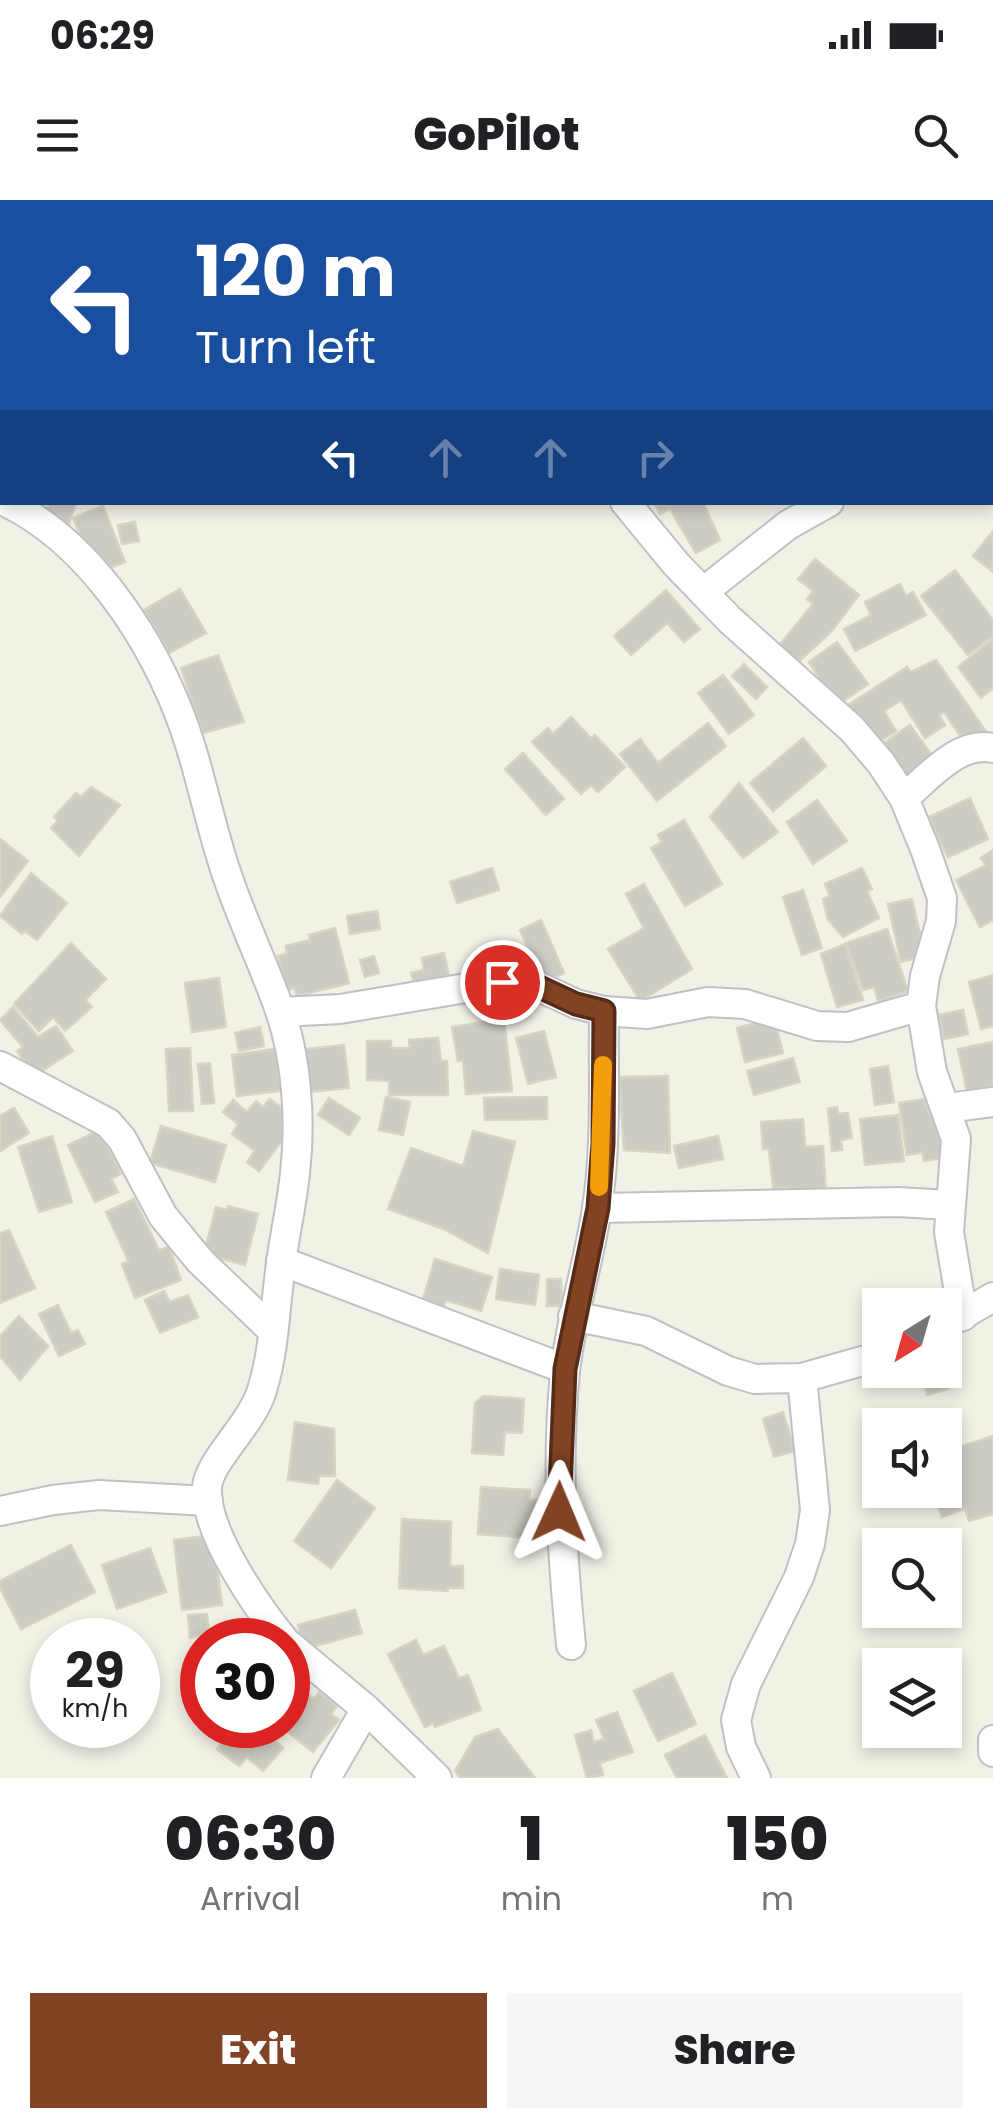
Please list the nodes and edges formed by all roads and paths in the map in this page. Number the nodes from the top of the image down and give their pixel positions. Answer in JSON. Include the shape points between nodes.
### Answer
{"nodes":[{"id":1,"x":8,"y":505,"type":"edge"},
{"id":2,"x":628,"y":505,"type":"edge"},
{"id":3,"x":824,"y":505,"type":"edge"},
{"id":4,"x":703,"y":592,"type":"junction"},
{"id":5,"x":993,"y":748,"type":"edge"},
{"id":6,"x":904,"y":798,"type":"junction"},
{"id":7,"x":921,"y":1006,"type":"junction"},
{"id":8,"x":604,"y":1011,"type":"junction"},
{"id":9,"x":280,"y":1012,"type":"junction"},
{"id":10,"x":0,"y":1066,"type":"edge"},
{"id":11,"x":993,"y":1102,"type":"edge"},
{"id":12,"x":946,"y":1108,"type":"junction"},
{"id":13,"x":949,"y":1205,"type":"junction"},
{"id":14,"x":598,"y":1208,"type":"junction"},
{"id":15,"x":281,"y":1261,"type":"junction"},
{"id":16,"x":952,"y":1288,"type":"edge"},
{"id":17,"x":993,"y":1297,"type":"edge"},
{"id":18,"x":962,"y":1315,"type":"edge"},
{"id":19,"x":574,"y":1316,"type":"junction"},
{"id":20,"x":273,"y":1332,"type":"junction"},
{"id":21,"x":862,"y":1361,"type":"edge"},
{"id":22,"x":565,"y":1369,"type":"junction"},
{"id":23,"x":802,"y":1378,"type":"junction"},
{"id":24,"x":208,"y":1500,"type":"junction"},
{"id":25,"x":0,"y":1511,"type":"edge"},
{"id":26,"x":269,"y":1618,"type":"edge"},
{"id":27,"x":571,"y":1644,"type":"dead end"},
{"id":28,"x":310,"y":1662,"type":"edge"},
{"id":29,"x":366,"y":1709,"type":"junction"},
{"id":30,"x":993,"y":1740,"type":"edge"},
{"id":31,"x":993,"y":1752,"type":"edge"},
{"id":32,"x":326,"y":1778,"type":"edge"},
{"id":33,"x":437,"y":1778,"type":"edge"},
{"id":34,"x":756,"y":1778,"type":"edge"}],
"edges":[{"from":1,"to":9,"type":"street","via":[[59,537],[94,574],[158,668],[178,709],[217,848]]},
{"from":2,"to":4,"type":"street"},
{"from":3,"to":4,"type":"street"},
{"from":4,"to":6,"type":"street","via":[[852,730]]},
{"from":5,"to":6,"type":"street","via":[[973,747],[946,762]]},
{"from":6,"to":7,"type":"street","via":[[942,898]]},
{"from":7,"to":8,"type":"street","via":[[848,1027],[817,1026],[745,1004],[708,1002],[647,1014]]},
{"from":7,"to":12,"type":"street","via":[[932,1072]]},
{"from":8,"to":9,"type":"street","via":[[533,984],[502,982],[340,1009]]},
{"from":8,"to":14,"type":"street"},
{"from":9,"to":15,"type":"street","via":[[298,1134]]},
{"from":10,"to":20,"type":"street","via":[[108,1123],[163,1216]]},
{"from":11,"to":12,"type":"street"},
{"from":12,"to":13,"type":"street","via":[[956,1139]]},
{"from":13,"to":14,"type":"street"},
{"from":13,"to":16,"type":"street"},
{"from":14,"to":19,"type":"street"},
{"from":15,"to":20,"type":"street"},
{"from":15,"to":22,"type":"street"},
{"from":17,"to":18,"type":"street"},
{"from":19,"to":22,"type":"street"},
{"from":19,"to":23,"type":"street","via":[[646,1331],[728,1371]]},
{"from":20,"to":24,"type":"street","via":[[262,1392],[213,1466]]},
{"from":21,"to":23,"type":"street"},
{"from":22,"to":27,"type":"street","via":[[559,1512]]},
{"from":23,"to":34,"type":"street","via":[[815,1510],[800,1578],[746,1684],[736,1720]]},
{"from":24,"to":25,"type":"street","via":[[99,1495]]},
{"from":24,"to":26,"type":"street","via":[[235,1568]]},
{"from":28,"to":29,"type":"street"},
{"from":29,"to":32,"type":"street"},
{"from":29,"to":33,"type":"street"},
{"from":30,"to":31,"type":"street"}]}
